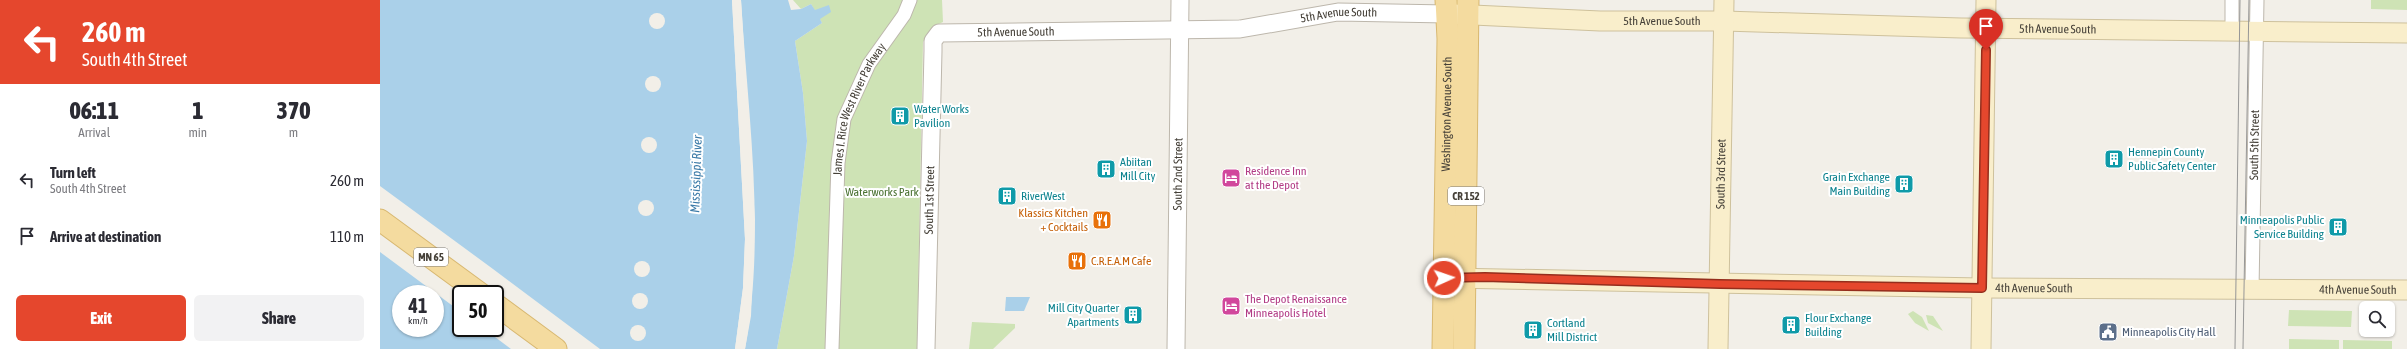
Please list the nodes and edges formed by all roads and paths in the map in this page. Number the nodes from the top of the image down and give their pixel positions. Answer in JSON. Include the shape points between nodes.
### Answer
{"nodes":[{"id":1,"x":910,"y":0,"type":"edge"},
{"id":2,"x":1180,"y":0,"type":"edge"},
{"id":3,"x":1724,"y":0,"type":"edge"},
{"id":4,"x":1986,"y":0,"type":"edge"},
{"id":5,"x":2232,"y":0,"type":"edge"},
{"id":6,"x":2257,"y":0,"type":"edge"},
{"id":7,"x":1447,"y":7,"type":"edge"},
{"id":8,"x":1468,"y":7,"type":"edge"},
{"id":9,"x":1724,"y":21,"type":"junction"},
{"id":10,"x":1987,"y":28,"type":"junction"},
{"id":11,"x":1181,"y":30,"type":"junction"},
{"id":12,"x":2257,"y":31,"type":"junction"},
{"id":13,"x":2232,"y":32,"type":"junction"},
{"id":14,"x":2407,"y":33,"type":"edge"},
{"id":15,"x":932,"y":51,"type":"joint"},
{"id":16,"x":380,"y":220,"type":"edge"},
{"id":17,"x":1466,"y":277,"type":"junction"},
{"id":18,"x":1444,"y":278,"type":"junction"},
{"id":19,"x":1720,"y":284,"type":"junction"},
{"id":20,"x":469,"y":285,"type":"edge"},
{"id":21,"x":1982,"y":288,"type":"junction"},
{"id":22,"x":2252,"y":290,"type":"junction"},
{"id":23,"x":2407,"y":290,"type":"edge"},
{"id":24,"x":504,"y":311,"type":"edge"},
{"id":25,"x":556,"y":349,"type":"edge"},
{"id":26,"x":832,"y":349,"type":"edge"},
{"id":27,"x":926,"y":349,"type":"edge"},
{"id":28,"x":1176,"y":349,"type":"edge"},
{"id":29,"x":1443,"y":349,"type":"edge"},
{"id":30,"x":1464,"y":349,"type":"edge"},
{"id":31,"x":1718,"y":349,"type":"edge"},
{"id":32,"x":1981,"y":349,"type":"edge"}],
"edges":[{"from":1,"to":26,"type":"street","name":"James I. Rice West River Parkway","via":[[904,15],[869,64],[844,119],[838,163]]},
{"from":2,"to":11,"type":"street","name":"South 2nd Street"},
{"from":3,"to":9,"type":"main road","name":"South 3rd Street"},
{"from":4,"to":10,"type":"main road"},
{"from":5,"to":13,"type":"street"},
{"from":6,"to":12,"type":"street","name":"South 5th Street"},
{"from":7,"to":8,"type":"main road","name":"5th Avenue South"},
{"from":7,"to":11,"type":"street","name":"5th Avenue South","via":[[1338,12],[1240,29]]},
{"from":7,"to":18,"type":"main road","name":"Washington Avenue South","number":"CR 152"},
{"from":8,"to":9,"type":"main road","name":"5th Avenue South","via":[[1600,20]]},
{"from":8,"to":17,"type":"main road","name":"Washington Avenue South","number":"CR 152"},
{"from":9,"to":10,"type":"main road","name":"5th Avenue South"},
{"from":9,"to":19,"type":"main road","name":"South 3rd Street"},
{"from":10,"to":13,"type":"main road","name":"5th Avenue South"},
{"from":10,"to":21,"type":"main road"},
{"from":11,"to":15,"type":"street","name":"5th Avenue South","via":[[939,33]]},
{"from":11,"to":28,"type":"street","name":"South 2nd Street"},
{"from":12,"to":13,"type":"main road","name":"5th Avenue South"},
{"from":12,"to":14,"type":"main road","name":"5th Avenue South"},
{"from":12,"to":22,"type":"street","name":"South 5th Street"},
{"from":15,"to":27,"type":"street","name":"South 1st Street"},
{"from":16,"to":20,"type":"main road","number":"MN 65"},
{"from":17,"to":18,"type":"main road","name":"4th Avenue South"},
{"from":17,"to":19,"type":"main road","name":"4th Avenue South"},
{"from":17,"to":30,"type":"main road","name":"Washington Avenue South","number":"CR 152"},
{"from":18,"to":29,"type":"main road","name":"Washington Avenue South","number":"CR 152"},
{"from":19,"to":21,"type":"main road","name":"4th Avenue South"},
{"from":19,"to":31,"type":"main road","name":"South 3rd Street"},
{"from":21,"to":22,"type":"main road","name":"4th Avenue South"},
{"from":21,"to":32,"type":"main road"},
{"from":22,"to":23,"type":"main road","name":"4th Avenue South"},
{"from":24,"to":25,"type":"main road"}]}
